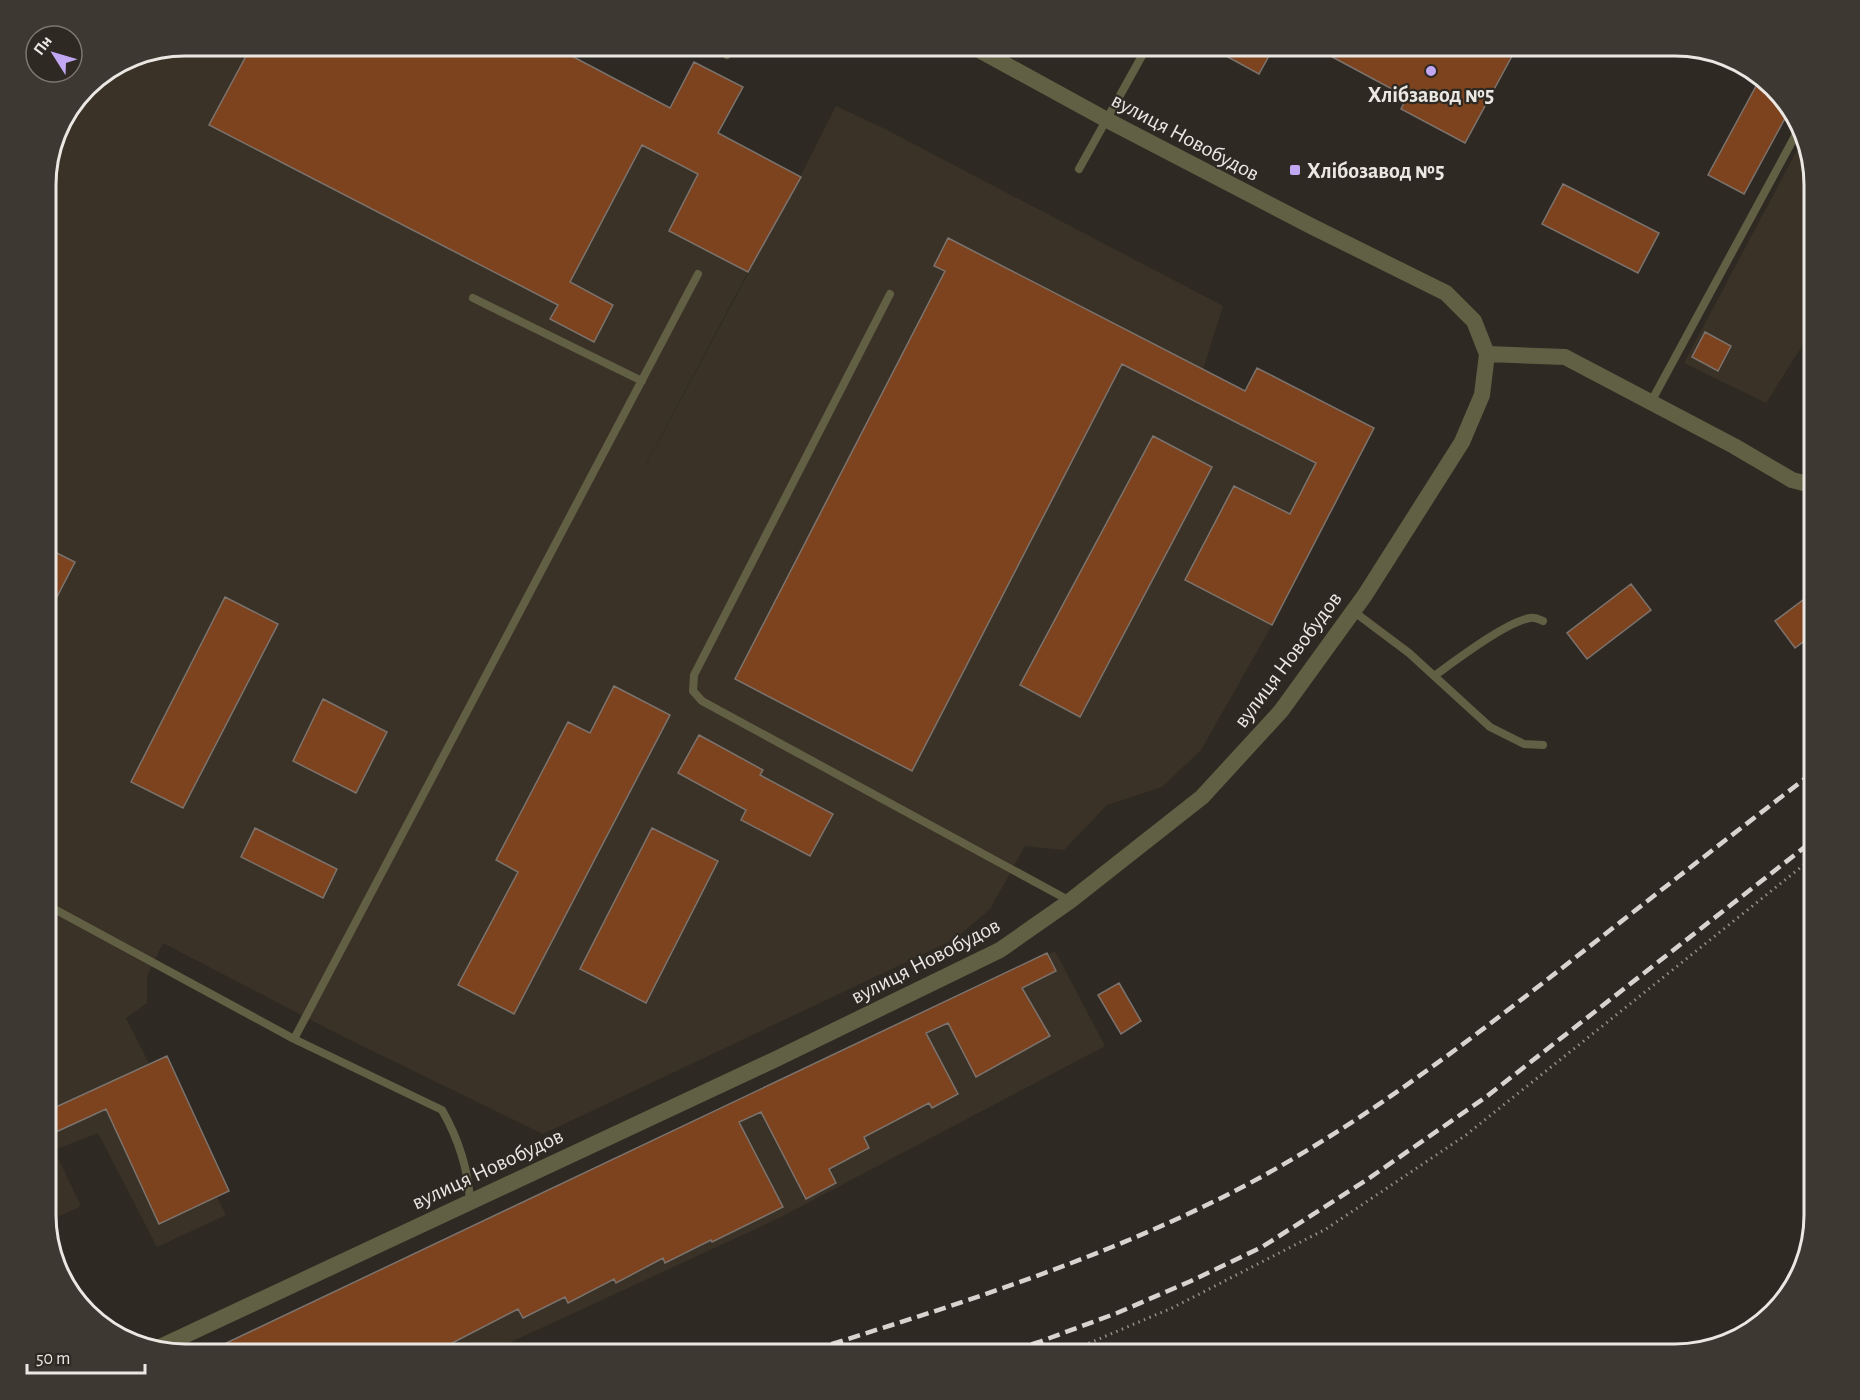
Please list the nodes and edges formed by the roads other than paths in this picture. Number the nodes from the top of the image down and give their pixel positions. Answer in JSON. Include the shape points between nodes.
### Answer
{"nodes":[{"id":1,"x":990,"y":56,"type":"edge"},
{"id":2,"x":1142,"y":56,"type":"edge"},
{"id":3,"x":1107,"y":120,"type":"junction"},
{"id":4,"x":1795,"y":136,"type":"edge"},
{"id":5,"x":1079,"y":169,"type":"dead end"},
{"id":6,"x":698,"y":274,"type":"dead end"},
{"id":7,"x":890,"y":294,"type":"dead end"},
{"id":8,"x":473,"y":298,"type":"dead end"},
{"id":9,"x":1487,"y":354,"type":"junction"},
{"id":10,"x":642,"y":381,"type":"junction"},
{"id":11,"x":1651,"y":402,"type":"junction"},
{"id":12,"x":1804,"y":483,"type":"edge"},
{"id":13,"x":1353,"y":611,"type":"junction"},
{"id":14,"x":1543,"y":621,"type":"dead end"},
{"id":15,"x":1434,"y":676,"type":"junction"},
{"id":16,"x":1543,"y":745,"type":"dead end"},
{"id":17,"x":1071,"y":901,"type":"junction"},
{"id":18,"x":56,"y":910,"type":"edge"},
{"id":19,"x":294,"y":1039,"type":"junction"},
{"id":20,"x":470,"y":1200,"type":"junction"},
{"id":21,"x":168,"y":1343,"type":"edge"}],
"edges":[{"from":1,"to":3,"type":"street","name":"вулиця Новобудов"},
{"from":2,"to":3,"type":"lane"},
{"from":3,"to":5,"type":"lane"},
{"from":3,"to":9,"type":"street","name":"вулиця Новобудов","via":[[1446,293],[1474,321]]},
{"from":4,"to":11,"type":"lane"},
{"from":6,"to":10,"type":"lane"},
{"from":7,"to":17,"type":"lane","via":[[694,675],[693,691],[702,701]]},
{"from":8,"to":10,"type":"lane"},
{"from":9,"to":11,"type":"street","via":[[1565,357]]},
{"from":9,"to":13,"type":"street","name":"вулиця Новобудов","via":[[1482,394],[1462,442]]},
{"from":10,"to":19,"type":"lane"},
{"from":11,"to":12,"type":"street"},
{"from":13,"to":15,"type":"lane"},
{"from":13,"to":17,"type":"street","name":"вулиця Новобудов","via":[[1281,711],[1202,796]]},
{"from":14,"to":15,"type":"lane","via":[[1527,618],[1503,630]]},
{"from":15,"to":16,"type":"lane","via":[[1490,727],[1524,744]]},
{"from":17,"to":20,"type":"street","name":"вулиця Новобудов","via":[[1000,950],[774,1060]]},
{"from":18,"to":19,"type":"lane"},
{"from":19,"to":20,"type":"lane","via":[[442,1110],[461,1151]]},
{"from":20,"to":21,"type":"street","name":"вулиця Новобудов"}]}
